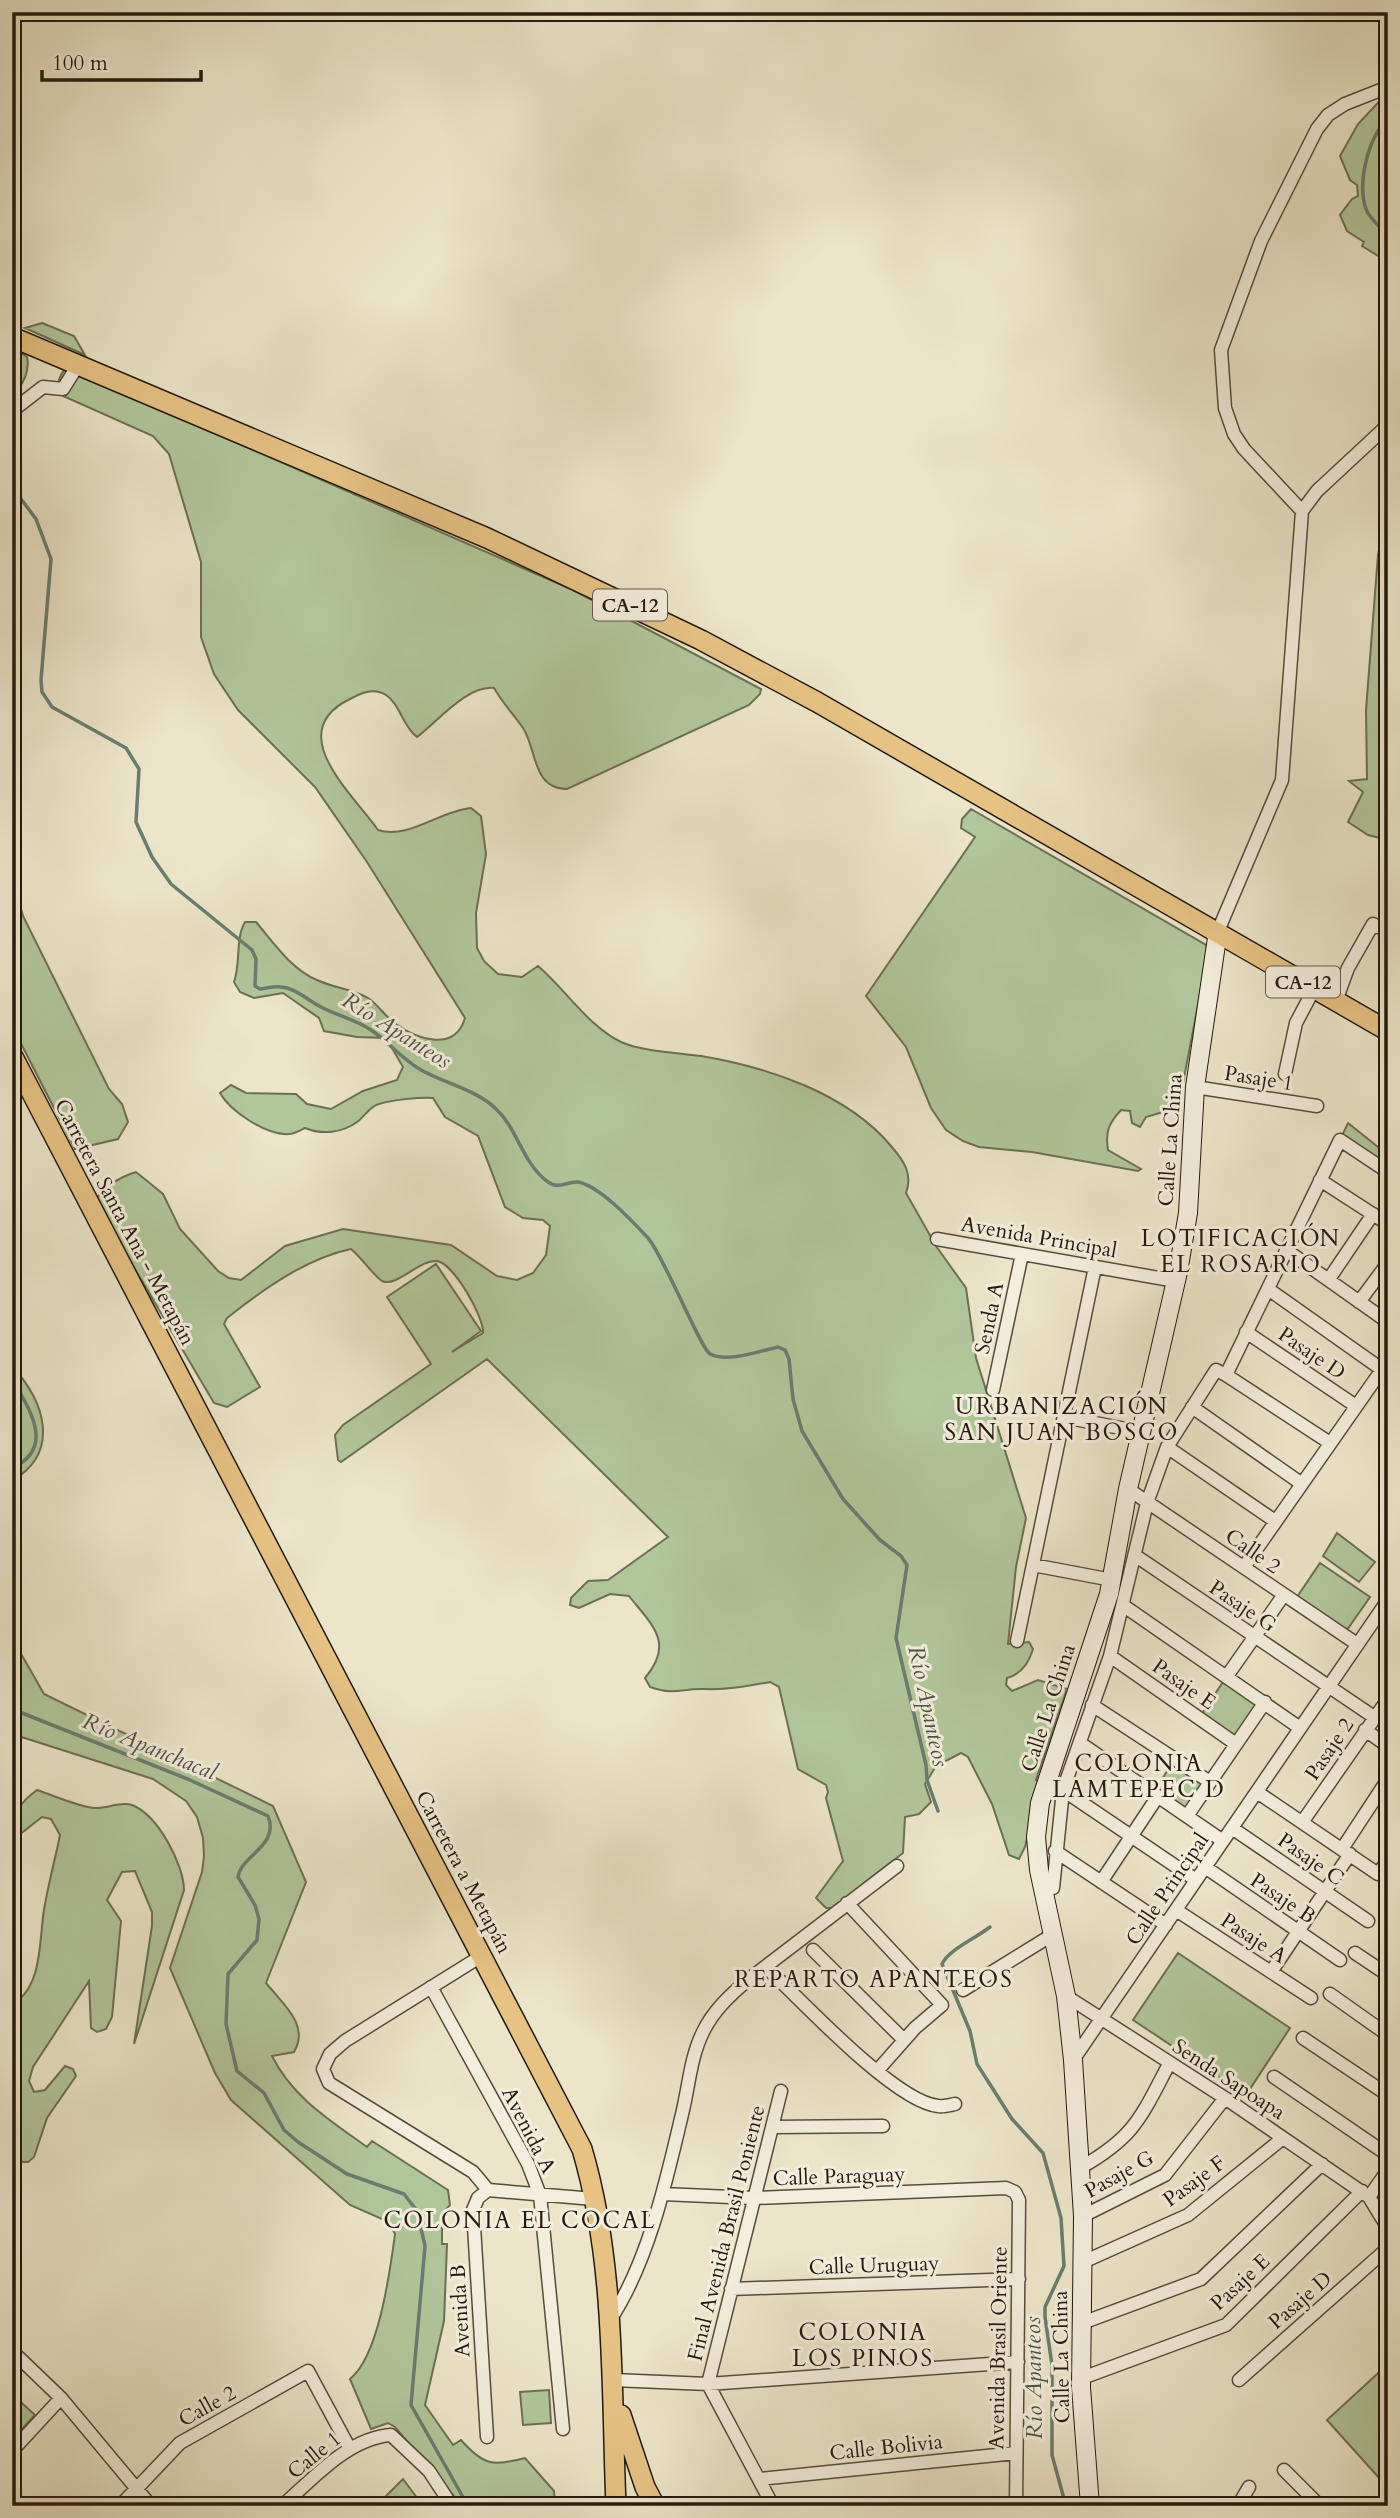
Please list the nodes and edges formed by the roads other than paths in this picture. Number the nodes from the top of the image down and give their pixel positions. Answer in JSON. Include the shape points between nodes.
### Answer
{"nodes":[{"id":1,"x":1388,"y":87,"type":"edge"},
{"id":2,"x":12,"y":337,"type":"edge"},
{"id":3,"x":78,"y":365,"type":"junction"},
{"id":4,"x":12,"y":411,"type":"edge"},
{"id":5,"x":1388,"y":425,"type":"edge"},
{"id":6,"x":1302,"y":511,"type":"junction"},
{"id":7,"x":1218,"y":932,"type":"junction"},
{"id":8,"x":1388,"y":932,"type":"edge"},
{"id":9,"x":1314,"y":989,"type":"junction"},
{"id":10,"x":1336,"y":1001,"type":"junction"},
{"id":11,"x":1388,"y":1031,"type":"edge"},
{"id":12,"x":12,"y":1055,"type":"edge"},
{"id":13,"x":1284,"y":1074,"type":"dead end"},
{"id":14,"x":1195,"y":1087,"type":"junction"},
{"id":15,"x":1317,"y":1106,"type":"dead end"},
{"id":16,"x":1388,"y":1172,"type":"edge"},
{"id":17,"x":1320,"y":1180,"type":"junction"},
{"id":18,"x":1373,"y":1213,"type":"junction"},
{"id":19,"x":1388,"y":1224,"type":"edge"},
{"id":20,"x":937,"y":1239,"type":"dead end"},
{"id":21,"x":1286,"y":1250,"type":"junction"},
{"id":22,"x":1023,"y":1254,"type":"junction"},
{"id":23,"x":1388,"y":1263,"type":"edge"},
{"id":24,"x":1095,"y":1267,"type":"junction"},
{"id":25,"x":1329,"y":1279,"type":"junction"},
{"id":26,"x":1175,"y":1281,"type":"junction"},
{"id":27,"x":1268,"y":1289,"type":"junction"},
{"id":28,"x":1359,"y":1302,"type":"junction"},
{"id":29,"x":1388,"y":1322,"type":"edge"},
{"id":30,"x":1246,"y":1332,"type":"junction"},
{"id":31,"x":1386,"y":1368,"type":"edge"},
{"id":32,"x":1226,"y":1374,"type":"junction"},
{"id":33,"x":993,"y":1390,"type":"dead end"},
{"id":34,"x":1192,"y":1406,"type":"junction"},
{"id":35,"x":1356,"y":1406,"type":"junction"},
{"id":36,"x":199,"y":1409,"type":"joint"},
{"id":37,"x":1064,"y":1417,"type":"junction"},
{"id":38,"x":1141,"y":1432,"type":"junction"},
{"id":39,"x":1330,"y":1443,"type":"junction"},
{"id":40,"x":1167,"y":1447,"type":"junction"},
{"id":41,"x":1302,"y":1484,"type":"junction"},
{"id":42,"x":1128,"y":1489,"type":"junction"},
{"id":43,"x":1147,"y":1503,"type":"junction"},
{"id":44,"x":1275,"y":1521,"type":"junction"},
{"id":45,"x":1136,"y":1556,"type":"junction"},
{"id":46,"x":1033,"y":1565,"type":"junction"},
{"id":47,"x":1244,"y":1567,"type":"junction"},
{"id":48,"x":1112,"y":1580,"type":"junction"},
{"id":49,"x":1283,"y":1596,"type":"junction"},
{"id":50,"x":1388,"y":1600,"type":"edge"},
{"id":51,"x":1124,"y":1606,"type":"junction"},
{"id":52,"x":1254,"y":1638,"type":"junction"},
{"id":53,"x":1017,"y":1641,"type":"dead end"},
{"id":54,"x":1357,"y":1644,"type":"junction"},
{"id":55,"x":1110,"y":1656,"type":"junction"},
{"id":56,"x":1227,"y":1676,"type":"junction"},
{"id":57,"x":1328,"y":1686,"type":"junction"},
{"id":58,"x":1387,"y":1701,"type":"edge"},
{"id":59,"x":1265,"y":1702,"type":"junction"},
{"id":60,"x":1092,"y":1705,"type":"junction"},
{"id":61,"x":1374,"y":1717,"type":"junction"},
{"id":62,"x":1300,"y":1728,"type":"junction"},
{"id":63,"x":1365,"y":1730,"type":"junction"},
{"id":64,"x":1080,"y":1743,"type":"junction"},
{"id":65,"x":1236,"y":1744,"type":"junction"},
{"id":66,"x":1388,"y":1746,"type":"edge"},
{"id":67,"x":1388,"y":1779,"type":"edge"},
{"id":68,"x":1210,"y":1782,"type":"junction"},
{"id":69,"x":1063,"y":1790,"type":"junction"},
{"id":70,"x":1257,"y":1792,"type":"junction"},
{"id":71,"x":1158,"y":1796,"type":"junction"},
{"id":72,"x":1187,"y":1816,"type":"junction"},
{"id":73,"x":1303,"y":1821,"type":"junction"},
{"id":74,"x":1232,"y":1828,"type":"junction"},
{"id":75,"x":1132,"y":1837,"type":"junction"},
{"id":76,"x":1223,"y":1841,"type":"junction"},
{"id":77,"x":1055,"y":1851,"type":"junction"},
{"id":78,"x":1346,"y":1851,"type":"junction"},
{"id":79,"x":1388,"y":1860,"type":"edge"},
{"id":80,"x":897,"y":1866,"type":"dead end"},
{"id":81,"x":1205,"y":1867,"type":"junction"},
{"id":82,"x":1196,"y":1880,"type":"junction"},
{"id":83,"x":1101,"y":1882,"type":"junction"},
{"id":84,"x":1053,"y":1888,"type":"dead end"},
{"id":85,"x":1325,"y":1893,"type":"junction"},
{"id":86,"x":847,"y":1903,"type":"junction"},
{"id":87,"x":1176,"y":1910,"type":"junction"},
{"id":88,"x":1368,"y":1921,"type":"dead end"},
{"id":89,"x":1166,"y":1925,"type":"junction"},
{"id":90,"x":1298,"y":1931,"type":"junction"},
{"id":91,"x":1052,"y":1935,"type":"junction"},
{"id":92,"x":813,"y":1950,"type":"dead end"},
{"id":93,"x":1355,"y":1953,"type":"dead end"},
{"id":94,"x":483,"y":1955,"type":"junction"},
{"id":95,"x":1340,"y":1960,"type":"dead end"},
{"id":96,"x":766,"y":1967,"type":"junction"},
{"id":97,"x":1271,"y":1972,"type":"junction"},
{"id":98,"x":1388,"y":1975,"type":"edge"},
{"id":99,"x":431,"y":1987,"type":"junction"},
{"id":100,"x":963,"y":1990,"type":"dead end"},
{"id":101,"x":1330,"y":1994,"type":"dead end"},
{"id":102,"x":1066,"y":1996,"type":"junction"},
{"id":103,"x":1311,"y":1998,"type":"dead end"},
{"id":104,"x":1102,"y":2018,"type":"junction"},
{"id":105,"x":1388,"y":2035,"type":"edge"},
{"id":106,"x":1303,"y":2038,"type":"dead end"},
{"id":107,"x":904,"y":2040,"type":"junction"},
{"id":108,"x":1073,"y":2060,"type":"junction"},
{"id":109,"x":1169,"y":2064,"type":"junction"},
{"id":110,"x":877,"y":2071,"type":"junction"},
{"id":111,"x":1274,"y":2077,"type":"dead end"},
{"id":112,"x":781,"y":2091,"type":"dead end"},
{"id":113,"x":1388,"y":2095,"type":"edge"},
{"id":114,"x":1225,"y":2098,"type":"junction"},
{"id":115,"x":954,"y":2104,"type":"dead end"},
{"id":116,"x":883,"y":2126,"type":"dead end"},
{"id":117,"x":772,"y":2127,"type":"junction"},
{"id":118,"x":1283,"y":2138,"type":"junction"},
{"id":119,"x":1388,"y":2155,"type":"edge"},
{"id":120,"x":1322,"y":2164,"type":"junction"},
{"id":121,"x":1080,"y":2168,"type":"junction"},
{"id":122,"x":1388,"y":2170,"type":"edge"},
{"id":123,"x":488,"y":2190,"type":"junction"},
{"id":124,"x":1015,"y":2192,"type":"joint"},
{"id":125,"x":663,"y":2194,"type":"junction"},
{"id":126,"x":1366,"y":2194,"type":"junction"},
{"id":127,"x":540,"y":2195,"type":"junction"},
{"id":128,"x":594,"y":2199,"type":"junction"},
{"id":129,"x":753,"y":2199,"type":"junction"},
{"id":130,"x":1083,"y":2217,"type":"junction"},
{"id":131,"x":1388,"y":2228,"type":"edge"},
{"id":132,"x":1388,"y":2248,"type":"edge"},
{"id":133,"x":1083,"y":2262,"type":"junction"},
{"id":134,"x":1019,"y":2279,"type":"junction"},
{"id":135,"x":731,"y":2289,"type":"junction"},
{"id":136,"x":610,"y":2320,"type":"junction"},
{"id":137,"x":1082,"y":2323,"type":"junction"},
{"id":138,"x":12,"y":2351,"type":"edge"},
{"id":139,"x":1018,"y":2362,"type":"junction"},
{"id":140,"x":1082,"y":2378,"type":"junction"},
{"id":141,"x":613,"y":2380,"type":"junction"},
{"id":142,"x":1238,"y":2380,"type":"dead end"},
{"id":143,"x":708,"y":2384,"type":"junction"},
{"id":144,"x":61,"y":2398,"type":"junction"},
{"id":145,"x":563,"y":2429,"type":"dead end"},
{"id":146,"x":487,"y":2437,"type":"dead end"},
{"id":147,"x":350,"y":2449,"type":"junction"},
{"id":148,"x":12,"y":2451,"type":"edge"},
{"id":149,"x":1016,"y":2453,"type":"junction"},
{"id":150,"x":1284,"y":2470,"type":"dead end"},
{"id":151,"x":759,"y":2479,"type":"junction"},
{"id":152,"x":645,"y":2487,"type":"junction"},
{"id":153,"x":1249,"y":2487,"type":"dead end"},
{"id":154,"x":137,"y":2489,"type":"junction"},
{"id":155,"x":615,"y":2500,"type":"edge"},
{"id":156,"x":120,"y":2506,"type":"edge"},
{"id":157,"x":151,"y":2506,"type":"edge"},
{"id":158,"x":282,"y":2506,"type":"edge"},
{"id":159,"x":452,"y":2506,"type":"edge"},
{"id":160,"x":655,"y":2506,"type":"edge"},
{"id":161,"x":773,"y":2506,"type":"edge"},
{"id":162,"x":1016,"y":2506,"type":"edge"},
{"id":163,"x":1090,"y":2506,"type":"edge"},
{"id":164,"x":1238,"y":2506,"type":"edge"},
{"id":165,"x":1320,"y":2506,"type":"edge"}],
"edges":[{"from":1,"to":6,"type":"street","via":[[1345,104],[1317,129],[1261,241],[1221,350],[1225,408],[1234,433]]},
{"from":2,"to":3,"type":"main road","number":"CA-12"},
{"from":3,"to":4,"type":"street","via":[[63,389],[43,387]]},
{"from":3,"to":7,"type":"main road","number":"CA-12","via":[[487,538],[701,640]]},
{"from":5,"to":6,"type":"street"},
{"from":6,"to":7,"type":"street","via":[[1282,780]]},
{"from":7,"to":9,"type":"main road","number":"CA-12"},
{"from":7,"to":14,"type":"main road","name":"Calle La China"},
{"from":8,"to":10,"type":"street","via":[[1373,924]]},
{"from":9,"to":10,"type":"main road","number":"CA-12"},
{"from":9,"to":13,"type":"street","via":[[1296,1023]]},
{"from":10,"to":11,"type":"main road","number":"CA-12"},
{"from":12,"to":36,"type":"main road","name":"Carretera Santa Ana - Metapán"},
{"from":14,"to":15,"type":"street","name":"Pasaje 1"},
{"from":14,"to":26,"type":"main road","name":"Calle La China","via":[[1188,1213]]},
{"from":16,"to":17,"type":"street","via":[[1340,1140]]},
{"from":17,"to":18,"type":"street"},
{"from":17,"to":21,"type":"street"},
{"from":18,"to":19,"type":"street"},
{"from":18,"to":25,"type":"street"},
{"from":20,"to":22,"type":"street","name":"Avenida Principal"},
{"from":21,"to":25,"type":"street"},
{"from":21,"to":27,"type":"street"},
{"from":22,"to":24,"type":"street","name":"Avenida Principal"},
{"from":22,"to":33,"type":"street","name":"Senda A"},
{"from":23,"to":28,"type":"street"},
{"from":24,"to":26,"type":"street","name":"Avenida Principal"},
{"from":24,"to":37,"type":"street"},
{"from":25,"to":28,"type":"street"},
{"from":26,"to":38,"type":"main road","name":"Calle La China"},
{"from":27,"to":30,"type":"street"},
{"from":27,"to":31,"type":"street"},
{"from":28,"to":29,"type":"street"},
{"from":30,"to":32,"type":"street"},
{"from":30,"to":35,"type":"street","name":"Pasaje D"},
{"from":31,"to":35,"type":"street"},
{"from":32,"to":34,"type":"street","via":[[1216,1370]]},
{"from":32,"to":39,"type":"street"},
{"from":34,"to":40,"type":"street"},
{"from":34,"to":41,"type":"street"},
{"from":35,"to":39,"type":"street"},
{"from":36,"to":94,"type":"main road","name":"Carretera a Metapán","via":[[379,1763]]},
{"from":37,"to":38,"type":"street"},
{"from":37,"to":46,"type":"street"},
{"from":38,"to":42,"type":"main road","name":"Calle La China"},
{"from":39,"to":41,"type":"street"},
{"from":40,"to":43,"type":"street"},
{"from":40,"to":44,"type":"street"},
{"from":41,"to":44,"type":"street"},
{"from":42,"to":43,"type":"street","name":"Calle 2"},
{"from":42,"to":48,"type":"main road","name":"Calle La China"},
{"from":43,"to":45,"type":"street"},
{"from":43,"to":47,"type":"street","name":"Calle 2"},
{"from":44,"to":47,"type":"street"},
{"from":45,"to":51,"type":"street"},
{"from":45,"to":52,"type":"street","name":"Pasaje G"},
{"from":46,"to":48,"type":"street"},
{"from":46,"to":53,"type":"street"},
{"from":47,"to":49,"type":"street","name":"Calle 2"},
{"from":48,"to":91,"type":"main road","name":"Calle La China","via":[[1040,1803],[1036,1837]]},
{"from":49,"to":52,"type":"street"},
{"from":49,"to":54,"type":"street","name":"Calle 2"},
{"from":50,"to":54,"type":"street","name":"Calle Principal"},
{"from":51,"to":55,"type":"street"},
{"from":51,"to":56,"type":"street"},
{"from":52,"to":56,"type":"street"},
{"from":52,"to":57,"type":"street","name":"Pasaje G"},
{"from":54,"to":57,"type":"street","name":"Calle Principal"},
{"from":55,"to":60,"type":"street"},
{"from":55,"to":65,"type":"street","name":"Pasaje E"},
{"from":56,"to":59,"type":"street"},
{"from":57,"to":61,"type":"street"},
{"from":57,"to":62,"type":"street","name":"Calle Principal"},
{"from":58,"to":61,"type":"street","name":"Pasaje 2"},
{"from":59,"to":62,"type":"street"},
{"from":59,"to":65,"type":"street"},
{"from":60,"to":64,"type":"street"},
{"from":60,"to":68,"type":"street"},
{"from":61,"to":63,"type":"street","name":"Pasaje 2"},
{"from":62,"to":70,"type":"street","name":"Calle Principal"},
{"from":63,"to":66,"type":"street"},
{"from":63,"to":73,"type":"street","name":"Pasaje 2"},
{"from":64,"to":69,"type":"street"},
{"from":64,"to":71,"type":"street"},
{"from":65,"to":68,"type":"street"},
{"from":67,"to":78,"type":"street"},
{"from":68,"to":72,"type":"street"},
{"from":69,"to":75,"type":"street"},
{"from":69,"to":77,"type":"street"},
{"from":70,"to":73,"type":"street"},
{"from":70,"to":74,"type":"street","name":"Calle Principal"},
{"from":71,"to":72,"type":"street"},
{"from":71,"to":75,"type":"street"},
{"from":72,"to":76,"type":"street"},
{"from":73,"to":78,"type":"street"},
{"from":74,"to":76,"type":"street","name":"Calle Principal"},
{"from":74,"to":85,"type":"street","name":"Pasaje C"},
{"from":75,"to":82,"type":"street"},
{"from":75,"to":83,"type":"street"},
{"from":76,"to":81,"type":"street","name":"Calle Principal"},
{"from":77,"to":83,"type":"street"},
{"from":77,"to":84,"type":"street"},
{"from":78,"to":79,"type":"street","via":[[1378,1874]]},
{"from":78,"to":85,"type":"street"},
{"from":80,"to":86,"type":"street"},
{"from":81,"to":82,"type":"street","name":"Calle Principal"},
{"from":81,"to":90,"type":"street","name":"Pasaje B"},
{"from":82,"to":87,"type":"street","name":"Calle Principal"},
{"from":83,"to":89,"type":"street"},
{"from":85,"to":88,"type":"street","name":"Pasaje C"},
{"from":85,"to":90,"type":"street"},
{"from":86,"to":96,"type":"street"},
{"from":86,"to":107,"type":"street","via":[[942,2006]]},
{"from":87,"to":89,"type":"street","name":"Calle Principal"},
{"from":87,"to":97,"type":"street","name":"Pasaje A"},
{"from":89,"to":104,"type":"street","name":"Calle Principal"},
{"from":90,"to":95,"type":"street","name":"Pasaje B"},
{"from":90,"to":97,"type":"street"},
{"from":91,"to":100,"type":"street"},
{"from":91,"to":102,"type":"main road","name":"Calle La China"},
{"from":92,"to":107,"type":"street"},
{"from":93,"to":98,"type":"street"},
{"from":94,"to":99,"type":"street"},
{"from":94,"to":128,"type":"main road","name":"Carretera a Metapán","via":[[582,2149]]},
{"from":96,"to":110,"type":"street"},
{"from":96,"to":125,"type":"street","via":[[727,1998],[700,2039]]},
{"from":97,"to":103,"type":"street","name":"Pasaje A"},
{"from":99,"to":123,"type":"street","via":[[334,2049],[326,2060],[325,2076],[473,2172]]},
{"from":99,"to":127,"type":"street","name":"Avenida A","via":[[528,2164]]},
{"from":101,"to":105,"type":"street"},
{"from":102,"to":104,"type":"street","name":"Senda Sapoapa"},
{"from":102,"to":108,"type":"main road","name":"Calle La China"},
{"from":104,"to":108,"type":"street","name":"Calle Principal"},
{"from":104,"to":109,"type":"street","name":"Senda Sapoapa"},
{"from":106,"to":113,"type":"street"},
{"from":107,"to":110,"type":"street"},
{"from":108,"to":121,"type":"main road","name":"Calle La China"},
{"from":109,"to":114,"type":"street","name":"Senda Sapoapa"},
{"from":109,"to":121,"type":"street","via":[[1122,2143]]},
{"from":110,"to":115,"type":"street","via":[[918,2099],[938,2106]]},
{"from":111,"to":119,"type":"street"},
{"from":112,"to":117,"type":"street","name":"Final Avenida Brasil Poniente"},
{"from":114,"to":118,"type":"street","name":"Senda Sapoapa"},
{"from":114,"to":130,"type":"street","name":"Pasaje G","via":[[1165,2175]]},
{"from":116,"to":117,"type":"street"},
{"from":117,"to":129,"type":"street","name":"Final Avenida Brasil Poniente"},
{"from":118,"to":120,"type":"street","name":"Senda Sapoapa"},
{"from":118,"to":133,"type":"street","name":"Pasaje F","via":[[1188,2215]]},
{"from":120,"to":126,"type":"street","name":"Senda Sapoapa"},
{"from":120,"to":137,"type":"street","via":[[1201,2279]]},
{"from":121,"to":130,"type":"main road","name":"Calle La China"},
{"from":122,"to":126,"type":"street","name":"Pasaje E"},
{"from":123,"to":127,"type":"street"},
{"from":123,"to":146,"type":"street","name":"Avenida B","via":[[475,2201],[473,2210]]},
{"from":124,"to":129,"type":"street","name":"Calle Paraguay","via":[[1006,2188]]},
{"from":124,"to":134,"type":"street","name":"Avenida Brasil Oriente","via":[[1019,2200]]},
{"from":125,"to":129,"type":"street","name":"Calle Paraguay"},
{"from":125,"to":136,"type":"street"},
{"from":126,"to":131,"type":"street"},
{"from":126,"to":140,"type":"street","name":"Pasaje E","via":[[1226,2325]]},
{"from":127,"to":128,"type":"street"},
{"from":127,"to":145,"type":"street","name":"Avenida A"},
{"from":128,"to":136,"type":"main road","name":"Carretera a Metapán"},
{"from":129,"to":135,"type":"street","name":"Final Avenida Brasil Poniente"},
{"from":130,"to":133,"type":"main road","name":"Calle La China"},
{"from":132,"to":142,"type":"street","name":"Pasaje D"},
{"from":133,"to":137,"type":"main road","name":"Calle La China"},
{"from":134,"to":135,"type":"street","name":"Calle Uruguay"},
{"from":134,"to":139,"type":"street","name":"Avenida Brasil Oriente"},
{"from":135,"to":143,"type":"street","name":"Final Avenida Brasil Poniente"},
{"from":136,"to":141,"type":"main road","name":"Carretera a Metapán"},
{"from":137,"to":140,"type":"main road","name":"Calle La China"},
{"from":138,"to":144,"type":"street"},
{"from":139,"to":143,"type":"street"},
{"from":139,"to":149,"type":"street","name":"Avenida Brasil Oriente"},
{"from":140,"to":163,"type":"main road","name":"Calle La China"},
{"from":141,"to":143,"type":"street"},
{"from":141,"to":152,"type":"main road"},
{"from":141,"to":155,"type":"main road"},
{"from":143,"to":151,"type":"street"},
{"from":144,"to":148,"type":"street"},
{"from":144,"to":154,"type":"street"},
{"from":147,"to":154,"type":"street","name":"Calle 2","via":[[308,2371],[180,2443]]},
{"from":147,"to":158,"type":"street","name":"Calle 1"},
{"from":147,"to":159,"type":"street","name":"Calle 1","via":[[372,2436],[390,2435],[429,2471]]},
{"from":149,"to":151,"type":"street","name":"Calle Bolivia"},
{"from":149,"to":162,"type":"street","name":"Avenida Brasil Oriente"},
{"from":150,"to":165,"type":"street"},
{"from":151,"to":161,"type":"street"},
{"from":152,"to":155,"type":"main road","via":[[626,2484]]},
{"from":152,"to":160,"type":"main road"},
{"from":153,"to":164,"type":"street"},
{"from":154,"to":156,"type":"street","name":"Calle 2"},
{"from":154,"to":157,"type":"street"}]}
